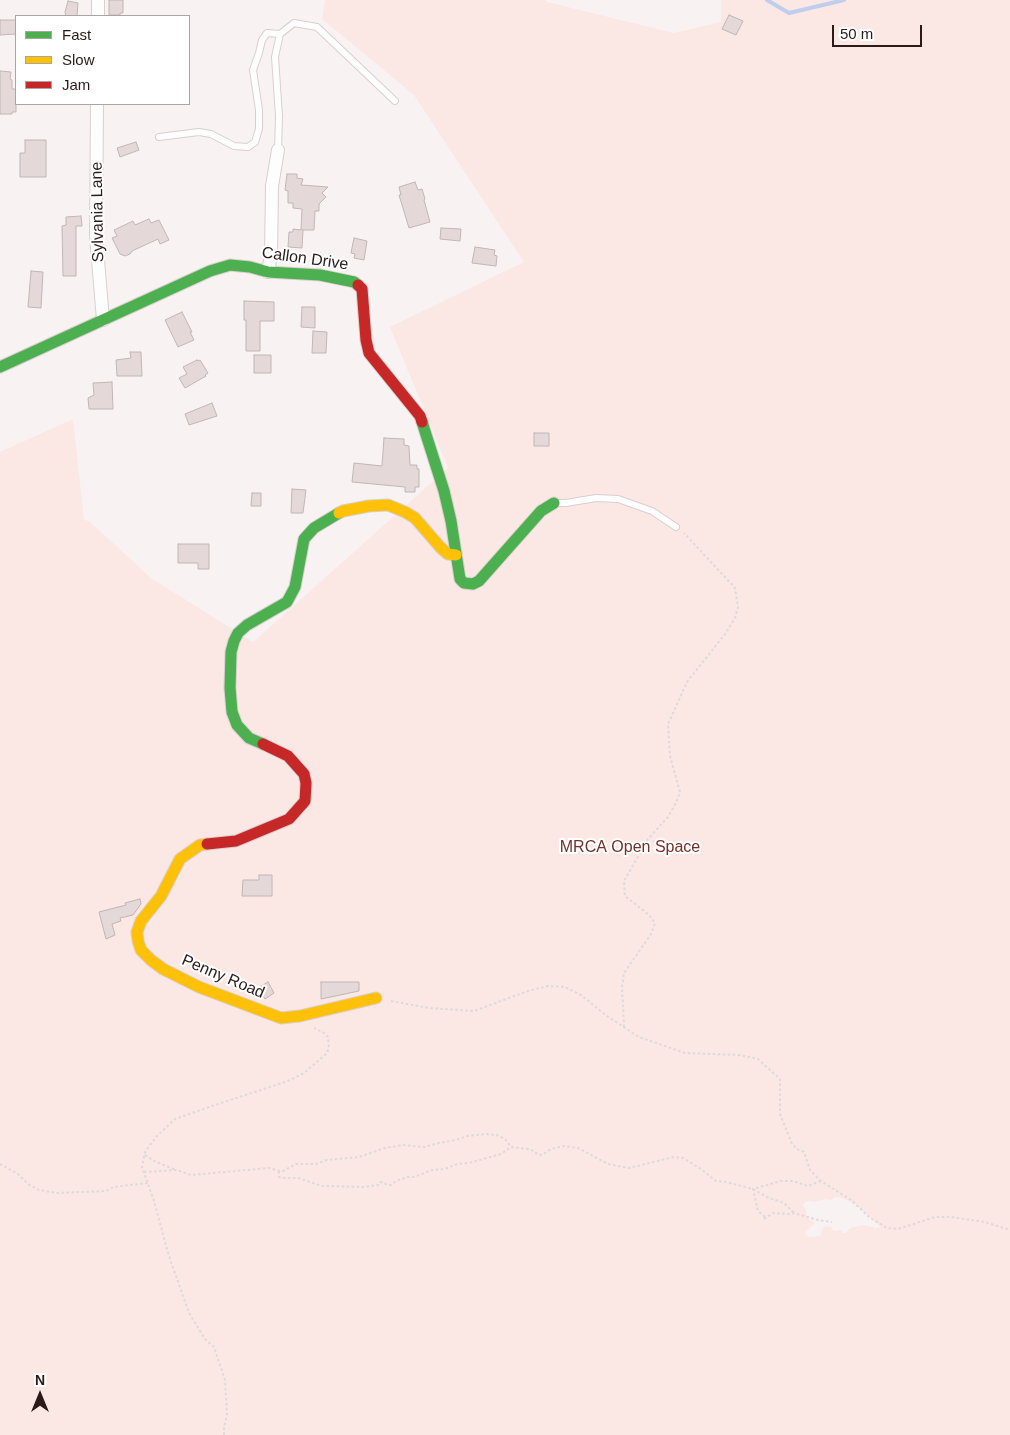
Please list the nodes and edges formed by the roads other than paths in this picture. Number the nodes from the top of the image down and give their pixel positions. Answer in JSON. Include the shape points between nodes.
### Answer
{"nodes":[{"id":1,"x":98,"y":0,"type":"edge"},
{"id":2,"x":98,"y":15,"type":"edge"},
{"id":3,"x":280,"y":34,"type":"junction"},
{"id":4,"x":395,"y":101,"type":"dead end"},
{"id":5,"x":97,"y":105,"type":"edge"},
{"id":6,"x":158,"y":137,"type":"dead end"},
{"id":7,"x":278,"y":150,"type":"joint"},
{"id":8,"x":268,"y":272,"type":"junction"},
{"id":9,"x":102,"y":320,"type":"junction"},
{"id":10,"x":0,"y":367,"type":"edge"},
{"id":11,"x":554,"y":503,"type":"joint"},
{"id":12,"x":676,"y":527,"type":"road end"},
{"id":13,"x":456,"y":555,"type":"junction"},
{"id":14,"x":376,"y":998,"type":"road end"}],
"edges":[{"from":1,"to":2,"type":"street"},
{"from":3,"to":4,"type":"lane","via":[[294,24],[317,27]]},
{"from":3,"to":6,"type":"lane","via":[[267,33],[253,70],[259,110],[255,142],[248,147],[234,146],[200,132]]},
{"from":3,"to":7,"type":"lane","via":[[275,57]]},
{"from":5,"to":9,"type":"street","name":"Sylvania Lane","via":[[96,236]]},
{"from":7,"to":8,"type":"street","via":[[272,186]]},
{"from":8,"to":9,"type":"street","name":"Callon Drive","via":[[230,265]]},
{"from":8,"to":13,"type":"street","name":"Callon Drive","via":[[320,275],[354,282],[362,289],[368,353],[420,416],[444,491]]},
{"from":9,"to":10,"type":"street","name":"Callon Drive"},
{"from":11,"to":12,"type":"lane","via":[[618,499],[652,511]]},
{"from":11,"to":13,"type":"street","name":"Callon Drive","via":[[541,511],[479,581],[473,584],[460,579]]},
{"from":13,"to":14,"type":"street","name":"Penny Road","via":[[441,548],[415,518],[388,504],[343,511],[314,528],[304,539],[290,598],[247,625],[234,641],[230,688],[234,720],[243,732],[288,756],[304,774],[305,802],[288,819],[236,841],[200,845],[189,852],[180,859],[137,932],[141,950],[163,969],[199,987],[281,1018]]}]}
